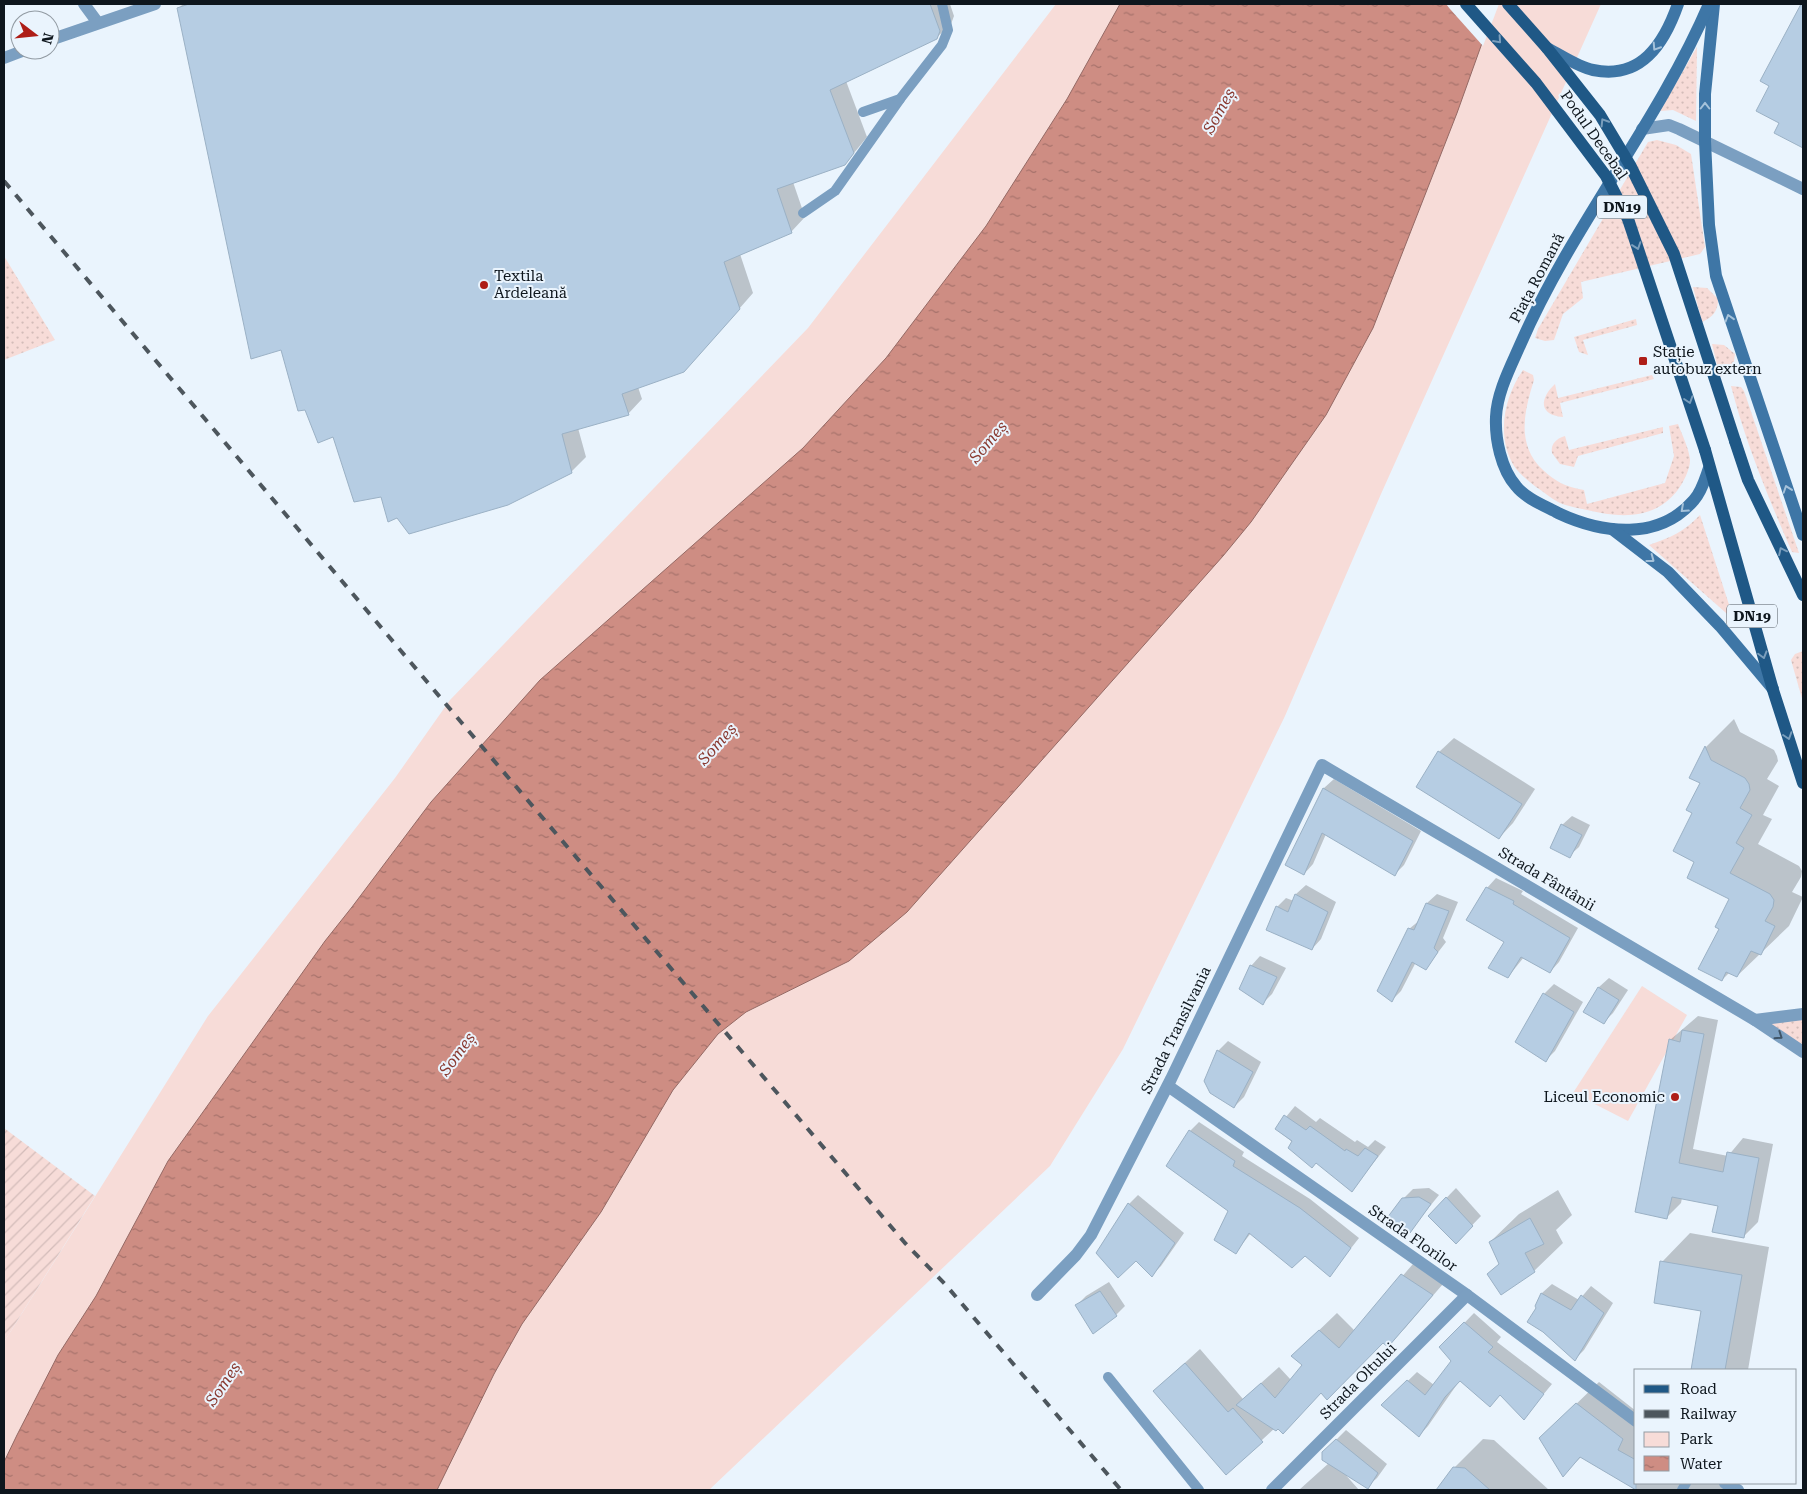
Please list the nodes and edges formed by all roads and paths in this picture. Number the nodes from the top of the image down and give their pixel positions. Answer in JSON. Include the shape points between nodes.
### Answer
{"nodes":[{"id":1,"x":84,"y":4,"type":"edge"},
{"id":2,"x":155,"y":4,"type":"edge"},
{"id":3,"x":942,"y":4,"type":"edge"},
{"id":4,"x":1466,"y":4,"type":"edge"},
{"id":5,"x":1508,"y":4,"type":"edge"},
{"id":6,"x":1678,"y":4,"type":"edge"},
{"id":7,"x":1709,"y":4,"type":"edge"},
{"id":8,"x":1714,"y":4,"type":"edge"},
{"id":9,"x":98,"y":23,"type":"junction"},
{"id":10,"x":60,"y":36,"type":"edge"},
{"id":11,"x":1547,"y":48,"type":"junction"},
{"id":12,"x":900,"y":99,"type":"junction"},
{"id":13,"x":863,"y":112,"type":"dead end"},
{"id":14,"x":1642,"y":129,"type":"junction"},
{"id":15,"x":1705,"y":142,"type":"junction"},
{"id":16,"x":1803,"y":189,"type":"edge"},
{"id":17,"x":803,"y":213,"type":"dead end"},
{"id":18,"x":1705,"y":450,"type":"joint"},
{"id":19,"x":1708,"y":468,"type":"junction"},
{"id":20,"x":1612,"y":530,"type":"junction"},
{"id":21,"x":1803,"y":535,"type":"edge"},
{"id":22,"x":1803,"y":595,"type":"edge"},
{"id":23,"x":1773,"y":690,"type":"junction"},
{"id":24,"x":1322,"y":765,"type":"joint"},
{"id":25,"x":1803,"y":783,"type":"edge"},
{"id":26,"x":1803,"y":1014,"type":"edge"},
{"id":27,"x":1755,"y":1020,"type":"junction"},
{"id":28,"x":1803,"y":1052,"type":"edge"},
{"id":29,"x":1168,"y":1086,"type":"junction"},
{"id":30,"x":1037,"y":1294,"type":"dead end"},
{"id":31,"x":1467,"y":1295,"type":"junction"},
{"id":32,"x":1108,"y":1377,"type":"dead end"},
{"id":33,"x":1634,"y":1420,"type":"edge"},
{"id":34,"x":1727,"y":1484,"type":"edge"},
{"id":35,"x":1199,"y":1490,"type":"edge"},
{"id":36,"x":1272,"y":1490,"type":"edge"},
{"id":37,"x":1738,"y":1490,"type":"edge"}],
"edges":[{"from":1,"to":9,"type":"street"},
{"from":2,"to":9,"type":"street"},
{"from":3,"to":12,"type":"lane","via":[[948,30],[942,46]]},
{"from":4,"to":18,"type":"main road","name":"Podul Decebal","number":"DN19","one_way":true,"bridge":true,"via":[[1536,83],[1606,176],[1628,219]]},
{"from":5,"to":11,"type":"main road","name":"Podul Decebal","number":"DN19","bridge":true},
{"from":6,"to":11,"type":"street","name":"Podul Decebal","one_way":true,"via":[[1671,23],[1652,54],[1629,69],[1592,70]]},
{"from":7,"to":14,"type":"street","name":"Piața Romană","via":[[1669,86]]},
{"from":15,"to":8,"type":"street","one_way":true,"via":[[1705,94]]},
{"from":9,"to":10,"type":"street"},
{"from":22,"to":11,"type":"main road","name":"Podul Decebal","number":"DN19","one_way":true,"bridge":true,"via":[[1748,480],[1674,254],[1610,132]]},
{"from":12,"to":13,"type":"lane"},
{"from":12,"to":17,"type":"lane","via":[[835,191]]},
{"from":14,"to":15,"type":"street","via":[[1669,125]]},
{"from":14,"to":20,"type":"street","name":"Piața Romană","via":[[1546,292],[1504,386],[1496,415],[1498,442],[1516,488],[1569,518]]},
{"from":15,"to":16,"type":"street"},
{"from":21,"to":15,"type":"street","one_way":true,"via":[[1716,276],[1709,225]]},
{"from":18,"to":19,"type":"main road","name":"Piața Romană","number":"DN19"},
{"from":19,"to":20,"type":"street","name":"Piața Romană","one_way":true,"via":[[1702,488],[1676,516],[1649,529]]},
{"from":19,"to":23,"type":"main road","name":"Piața Romană","number":"DN19","one_way":true},
{"from":20,"to":23,"type":"street","name":"Piața Romană","one_way":true,"via":[[1668,572],[1720,626]]},
{"from":23,"to":25,"type":"main road","name":"Piața Romană","number":"DN19","one_way":true},
{"from":24,"to":27,"type":"street","name":"Strada Fântânii"},
{"from":24,"to":29,"type":"street","name":"Strada Transilvania"},
{"from":26,"to":27,"type":"street"},
{"from":27,"to":28,"type":"street","name":"Strada Fântânii","one_way":true},
{"from":29,"to":30,"type":"street","name":"Strada Transilvania","via":[[1091,1234],[1071,1260]]},
{"from":29,"to":31,"type":"street","name":"Strada Florilor"},
{"from":31,"to":33,"type":"street","name":"Strada Florilor"},
{"from":31,"to":36,"type":"street","name":"Strada Oltului"},
{"from":32,"to":35,"type":"lane"},
{"from":34,"to":37,"type":"street"}]}
